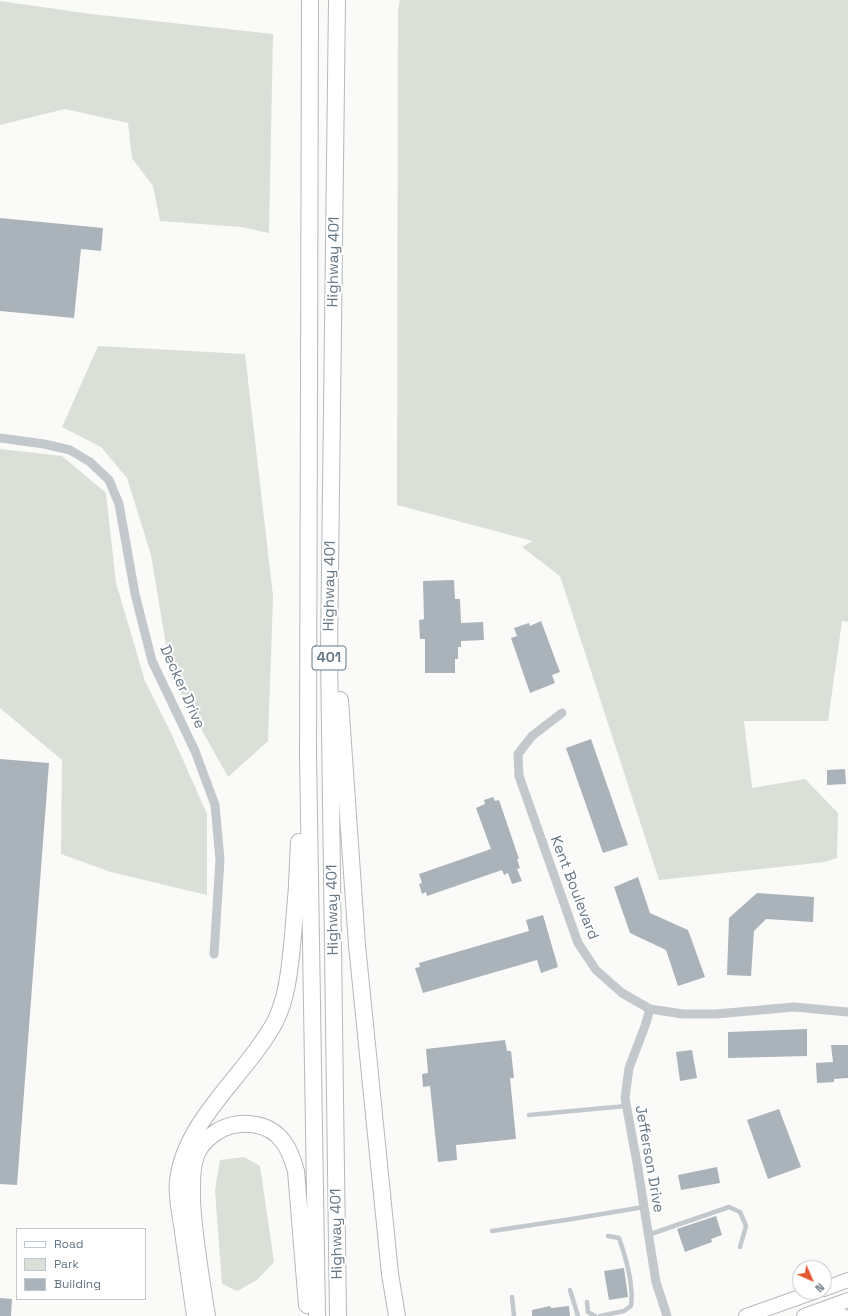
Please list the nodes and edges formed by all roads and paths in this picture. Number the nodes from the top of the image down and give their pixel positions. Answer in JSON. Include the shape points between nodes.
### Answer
{"nodes":[{"id":1,"x":310,"y":0,"type":"edge"},
{"id":2,"x":337,"y":0,"type":"edge"},
{"id":3,"x":0,"y":438,"type":"edge"},
{"id":4,"x":329,"y":654,"type":"junction"},
{"id":5,"x":562,"y":713,"type":"dead end"},
{"id":6,"x":308,"y":754,"type":"junction"},
{"id":7,"x":214,"y":954,"type":"dead end"},
{"id":8,"x":650,"y":1009,"type":"junction"},
{"id":9,"x":848,"y":1012,"type":"edge"},
{"id":10,"x":626,"y":1106,"type":"junction"},
{"id":11,"x":529,"y":1115,"type":"dead end"},
{"id":12,"x":644,"y":1207,"type":"junction"},
{"id":13,"x":492,"y":1231,"type":"dead end"},
{"id":14,"x":648,"y":1235,"type":"junction"},
{"id":15,"x":608,"y":1236,"type":"dead end"},
{"id":16,"x":740,"y":1247,"type":"dead end"},
{"id":17,"x":848,"y":1280,"type":"edge"},
{"id":18,"x":832,"y":1286,"type":"edge"},
{"id":19,"x":570,"y":1290,"type":"dead end"},
{"id":20,"x":512,"y":1297,"type":"dead end"},
{"id":21,"x":792,"y":1300,"type":"edge"},
{"id":22,"x":848,"y":1300,"type":"edge"},
{"id":23,"x":587,"y":1302,"type":"dead end"},
{"id":24,"x":824,"y":1309,"type":"junction"},
{"id":25,"x":195,"y":1316,"type":"edge"},
{"id":26,"x":207,"y":1316,"type":"edge"},
{"id":27,"x":309,"y":1316,"type":"edge"},
{"id":28,"x":317,"y":1316,"type":"edge"},
{"id":29,"x":338,"y":1316,"type":"edge"},
{"id":30,"x":397,"y":1316,"type":"edge"},
{"id":31,"x":514,"y":1316,"type":"edge"},
{"id":32,"x":578,"y":1316,"type":"edge"},
{"id":33,"x":595,"y":1316,"type":"edge"},
{"id":34,"x":600,"y":1316,"type":"edge"},
{"id":35,"x":667,"y":1316,"type":"edge"},
{"id":36,"x":746,"y":1316,"type":"edge"},
{"id":37,"x":804,"y":1316,"type":"edge"},
{"id":38,"x":843,"y":1316,"type":"edge"}],
"edges":[{"from":1,"to":6,"type":"highway","name":"Highway 401","number":"401"},
{"from":2,"to":4,"type":"highway","name":"Highway 401","number":"401"},
{"from":3,"to":7,"type":"street","name":"Decker Drive","via":[[70,450],[90,462],[109,480],[119,504],[135,594],[152,661],[195,751],[215,805],[220,860]]},
{"from":4,"to":29,"type":"highway","name":"Highway 401","number":"401"},
{"from":4,"to":30,"type":"highway","via":[[340,696],[357,945],[390,1274]]},
{"from":5,"to":8,"type":"street","name":"Kent Boulevard","via":[[532,736],[518,754],[519,776],[578,943],[596,970],[622,993]]},
{"from":6,"to":25,"type":"highway","via":[[301,778],[298,884],[289,972],[283,998],[275,1021],[255,1053],[198,1127],[183,1159],[178,1181],[178,1202]]},
{"from":6,"to":28,"type":"highway","name":"Highway 401","number":"401"},
{"from":8,"to":9,"type":"street","name":"Kent Boulevard","via":[[683,1014],[716,1014],[794,1007]]},
{"from":8,"to":10,"type":"street","name":"Jefferson Drive","via":[[629,1068],[624,1098]]},
{"from":10,"to":11,"type":"lane"},
{"from":10,"to":12,"type":"street","name":"Jefferson Drive"},
{"from":12,"to":13,"type":"lane"},
{"from":12,"to":14,"type":"street","name":"Jefferson Drive"},
{"from":14,"to":16,"type":"lane","via":[[729,1207],[740,1212],[746,1226]]},
{"from":14,"to":35,"type":"street","name":"Jefferson Drive","via":[[656,1282]]},
{"from":15,"to":34,"type":"lane","via":[[619,1238],[625,1255],[632,1297],[631,1306],[624,1312]]},
{"from":17,"to":18,"type":"main road"},
{"from":19,"to":32,"type":"lane"},
{"from":20,"to":31,"type":"lane"},
{"from":21,"to":36,"type":"main road"},
{"from":22,"to":24,"type":"main road"},
{"from":23,"to":33,"type":"lane","via":[[588,1312]]},
{"from":24,"to":37,"type":"main road"},
{"from":24,"to":38,"type":"main road"},
{"from":26,"to":27,"type":"highway","via":[[193,1223],[192,1173],[197,1152],[210,1137],[231,1125],[242,1124],[266,1128],[284,1142],[291,1154],[296,1171]]}]}
